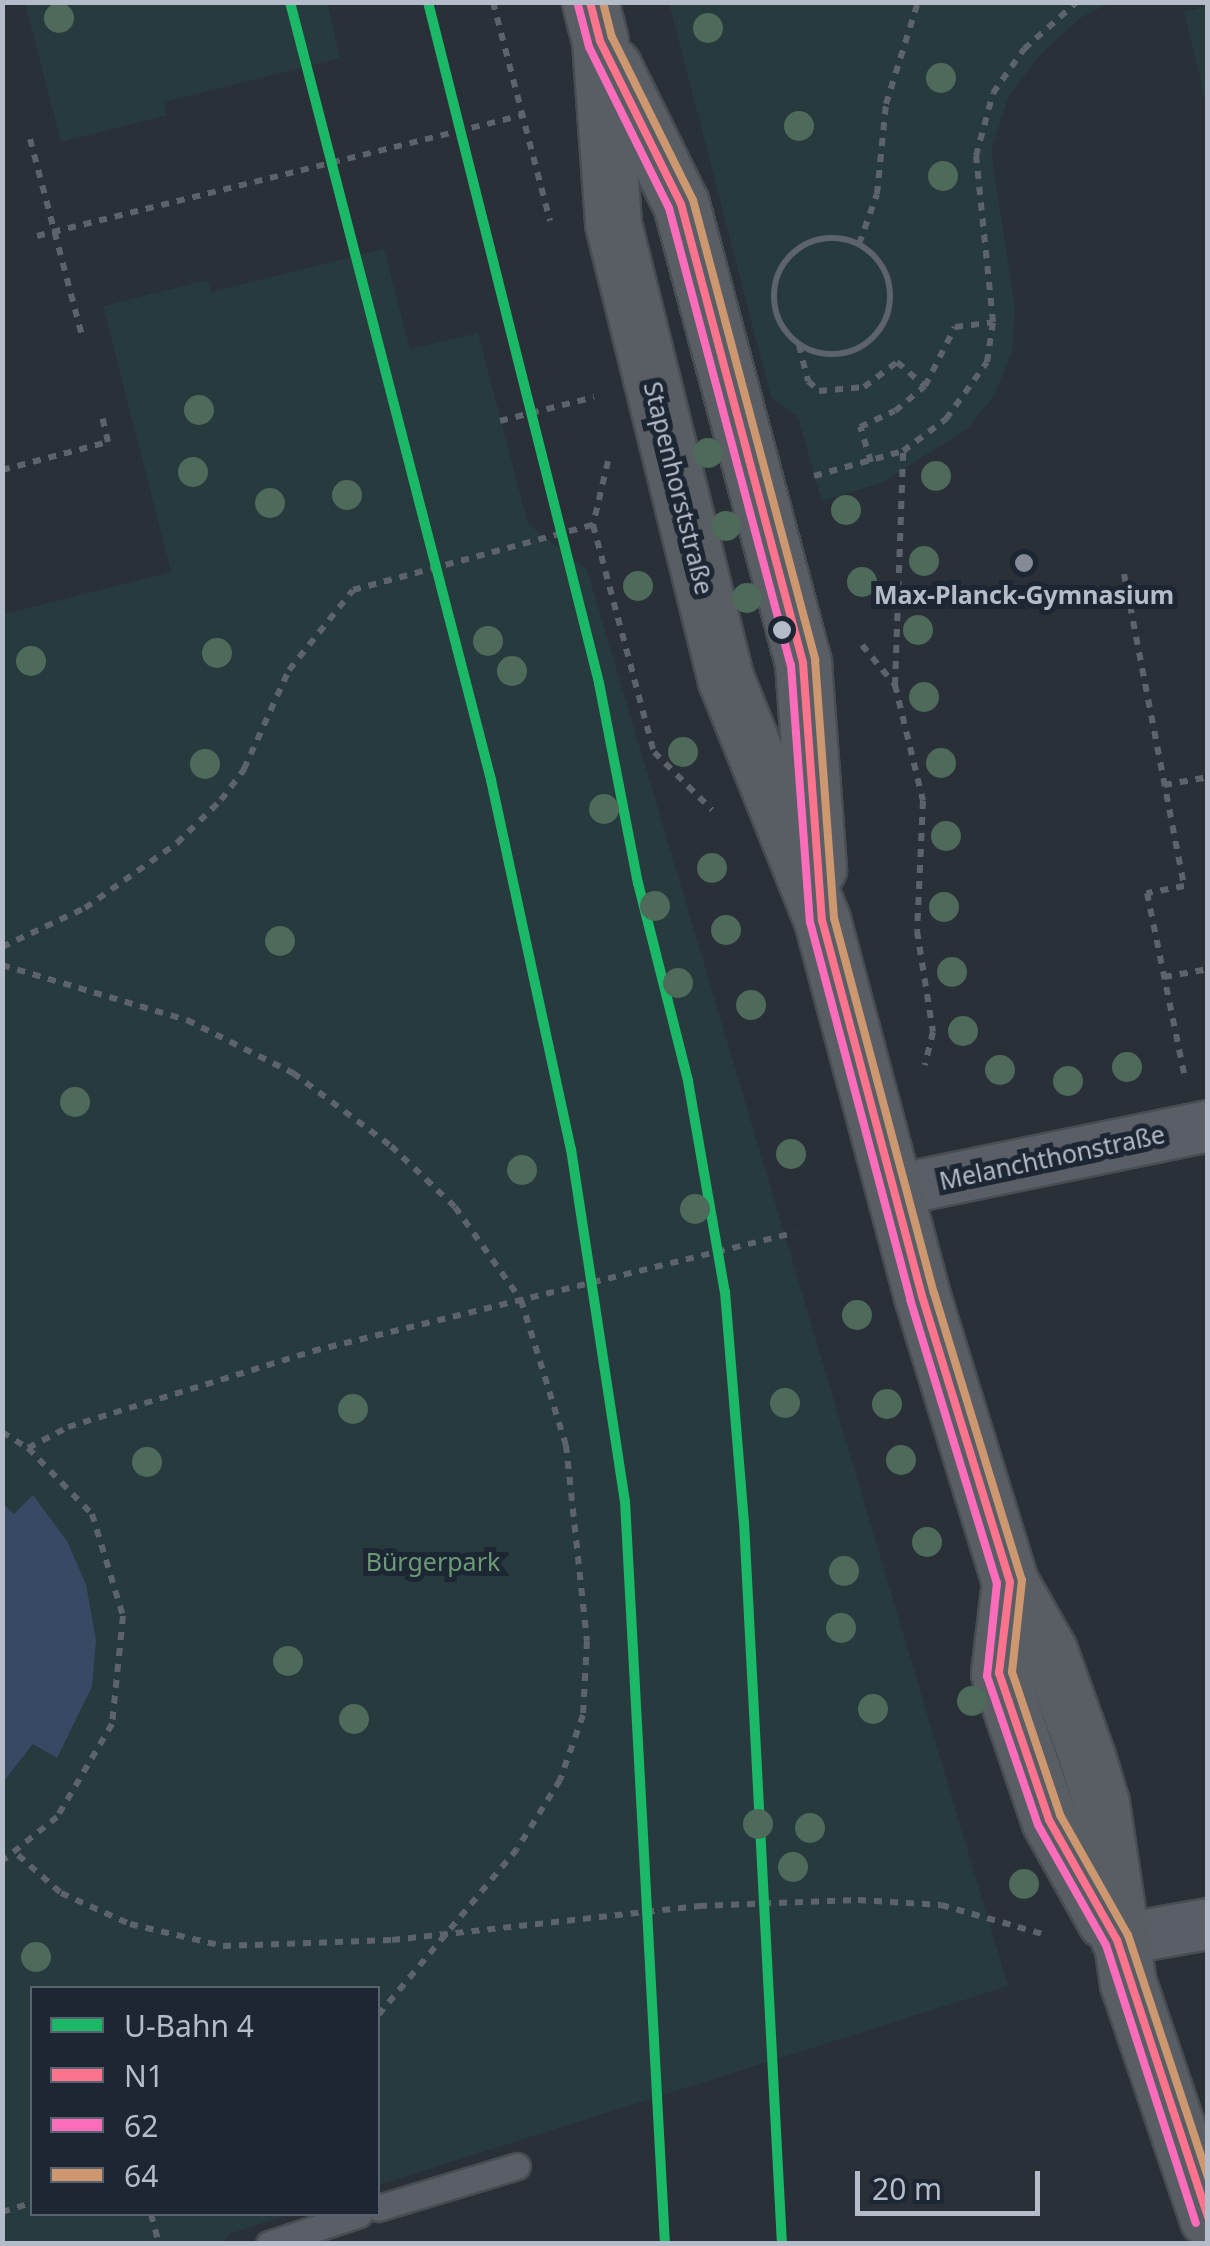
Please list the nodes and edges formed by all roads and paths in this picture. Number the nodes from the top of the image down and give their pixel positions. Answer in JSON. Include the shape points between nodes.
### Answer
{"nodes":[{"id":1,"x":493,"y":2,"type":"edge"},
{"id":2,"x":918,"y":2,"type":"edge"},
{"id":3,"x":1077,"y":2,"type":"edge"},
{"id":4,"x":595,"y":22,"type":"edge"},
{"id":5,"x":522,"y":114,"type":"junction"},
{"id":6,"x":30,"y":140,"type":"dead end"},
{"id":7,"x":551,"y":228,"type":"dead end"},
{"id":8,"x":54,"y":231,"type":"junction"},
{"id":9,"x":37,"y":236,"type":"dead end"},
{"id":10,"x":859,"y":244,"type":"junction"},
{"id":11,"x":992,"y":322,"type":"junction"},
{"id":12,"x":82,"y":336,"type":"dead end"},
{"id":13,"x":799,"y":345,"type":"junction"},
{"id":14,"x":590,"y":378,"type":"dead end"},
{"id":15,"x":925,"y":386,"type":"junction"},
{"id":16,"x":594,"y":397,"type":"junction"},
{"id":17,"x":598,"y":412,"type":"dead end"},
{"id":18,"x":102,"y":417,"type":"dead end"},
{"id":19,"x":500,"y":422,"type":"dead end"},
{"id":20,"x":606,"y":441,"type":"dead end"},
{"id":21,"x":904,"y":451,"type":"junction"},
{"id":22,"x":871,"y":462,"type":"junction"},
{"id":23,"x":2,"y":470,"type":"edge"},
{"id":24,"x":757,"y":490,"type":"junction"},
{"id":25,"x":593,"y":526,"type":"junction"},
{"id":26,"x":1124,"y":574,"type":"dead end"},
{"id":27,"x":859,"y":642,"type":"dead end"},
{"id":28,"x":895,"y":685,"type":"junction"},
{"id":29,"x":654,"y":752,"type":"dead end"},
{"id":30,"x":1208,"y":777,"type":"edge"},
{"id":31,"x":1164,"y":785,"type":"junction"},
{"id":32,"x":822,"y":920,"type":"junction"},
{"id":33,"x":2,"y":947,"type":"edge"},
{"id":34,"x":2,"y":965,"type":"edge"},
{"id":35,"x":1208,"y":970,"type":"edge"},
{"id":36,"x":1164,"y":977,"type":"junction"},
{"id":37,"x":920,"y":1085,"type":"dead end"},
{"id":38,"x":1201,"y":1127,"type":"edge"},
{"id":39,"x":897,"y":1190,"type":"junction"},
{"id":40,"x":795,"y":1233,"type":"dead end"},
{"id":41,"x":521,"y":1300,"type":"junction"},
{"id":42,"x":2,"y":1432,"type":"edge"},
{"id":43,"x":28,"y":1448,"type":"junction"},
{"id":44,"x":18,"y":1854,"type":"junction"},
{"id":45,"x":2,"y":1861,"type":"edge"},
{"id":46,"x":1208,"y":1924,"type":"edge"},
{"id":47,"x":446,"y":1930,"type":"junction"},
{"id":48,"x":1116,"y":1940,"type":"junction"},
{"id":49,"x":380,"y":2013,"type":"edge"},
{"id":50,"x":517,"y":2166,"type":"dead end"},
{"id":51,"x":30,"y":2204,"type":"edge"},
{"id":52,"x":380,"y":2207,"type":"edge"},
{"id":53,"x":2,"y":2212,"type":"edge"},
{"id":54,"x":152,"y":2216,"type":"edge"},
{"id":55,"x":354,"y":2216,"type":"edge"},
{"id":56,"x":1208,"y":2219,"type":"edge"},
{"id":57,"x":159,"y":2244,"type":"edge"},
{"id":58,"x":269,"y":2244,"type":"edge"}],
"edges":[{"from":1,"to":5,"type":"path"},
{"from":2,"to":10,"type":"path","via":[[886,104],[877,194]]},
{"from":3,"to":11,"type":"path","via":[[1024,49],[988,109],[976,156]]},
{"from":4,"to":24,"type":"main road","name":"Stapenhorststraße","via":[[681,204]]},
{"from":4,"to":32,"type":"main road","name":"Stapenhorststraße","via":[[613,224],[726,680]]},
{"from":5,"to":7,"type":"path"},
{"from":5,"to":8,"type":"path"},
{"from":6,"to":8,"type":"path"},
{"from":8,"to":9,"type":"path"},
{"from":8,"to":12,"type":"path"},
{"from":10,"to":13,"type":"path","via":[[820,238],[786,258],[773,295],[780,322]]},
{"from":10,"to":13,"type":"path","via":[[874,254],[890,289],[882,326],[854,350],[836,354]]},
{"from":11,"to":15,"type":"path","via":[[955,326]]},
{"from":11,"to":21,"type":"path","via":[[986,362],[973,386],[946,419]]},
{"from":13,"to":15,"type":"path","via":[[808,381],[819,391],[864,386],[897,362]]},
{"from":14,"to":16,"type":"path"},
{"from":15,"to":22,"type":"path","via":[[896,411],[860,427]]},
{"from":16,"to":17,"type":"path"},
{"from":16,"to":19,"type":"path"},
{"from":18,"to":23,"type":"path","via":[[108,442]]},
{"from":20,"to":25,"type":"path","via":[[610,456]]},
{"from":21,"to":22,"type":"path"},
{"from":21,"to":28,"type":"path"},
{"from":22,"to":24,"type":"path"},
{"from":24,"to":32,"type":"main road","name":"Stapenhorststraße","via":[[804,663]]},
{"from":25,"to":29,"type":"path"},
{"from":25,"to":33,"type":"path","via":[[354,590],[289,670],[244,769],[221,800],[178,843],[101,897]]},
{"from":26,"to":31,"type":"path"},
{"from":27,"to":28,"type":"path"},
{"from":28,"to":37,"type":"path","via":[[923,801],[918,931],[932,1032]]},
{"from":30,"to":31,"type":"path"},
{"from":31,"to":36,"type":"path","via":[[1184,886],[1147,892]]},
{"from":32,"to":39,"type":"main road","name":"Stapenhorststraße"},
{"from":34,"to":41,"type":"path","via":[[187,1020],[293,1074],[391,1146],[455,1207]]},
{"from":35,"to":36,"type":"path"},
{"from":36,"to":38,"type":"path"},
{"from":38,"to":39,"type":"street","name":"Melanchthonstraße"},
{"from":39,"to":48,"type":"main road","name":"Stapenhorststraße","via":[[1010,1582],[1000,1673],[1049,1820]]},
{"from":40,"to":41,"type":"path"},
{"from":41,"to":43,"type":"path","via":[[313,1351],[68,1428]]},
{"from":41,"to":47,"type":"path","via":[[566,1445],[587,1642],[583,1714],[560,1780],[518,1849]]},
{"from":42,"to":43,"type":"path"},
{"from":43,"to":44,"type":"path","via":[[92,1514],[123,1616],[112,1724],[57,1818]]},
{"from":44,"to":45,"type":"path"},
{"from":44,"to":47,"type":"path","via":[[61,1894],[130,1924],[224,1946],[392,1940]]},
{"from":46,"to":48,"type":"street"},
{"from":47,"to":48,"type":"path","via":[[699,1906],[858,1900],[941,1905],[1058,1939]]},
{"from":47,"to":49,"type":"path"},
{"from":48,"to":56,"type":"main road","name":"Stapenhorststraße"},
{"from":50,"to":52,"type":"lane"},
{"from":51,"to":53,"type":"path"},
{"from":54,"to":57,"type":"path"},
{"from":55,"to":58,"type":"lane"}]}
